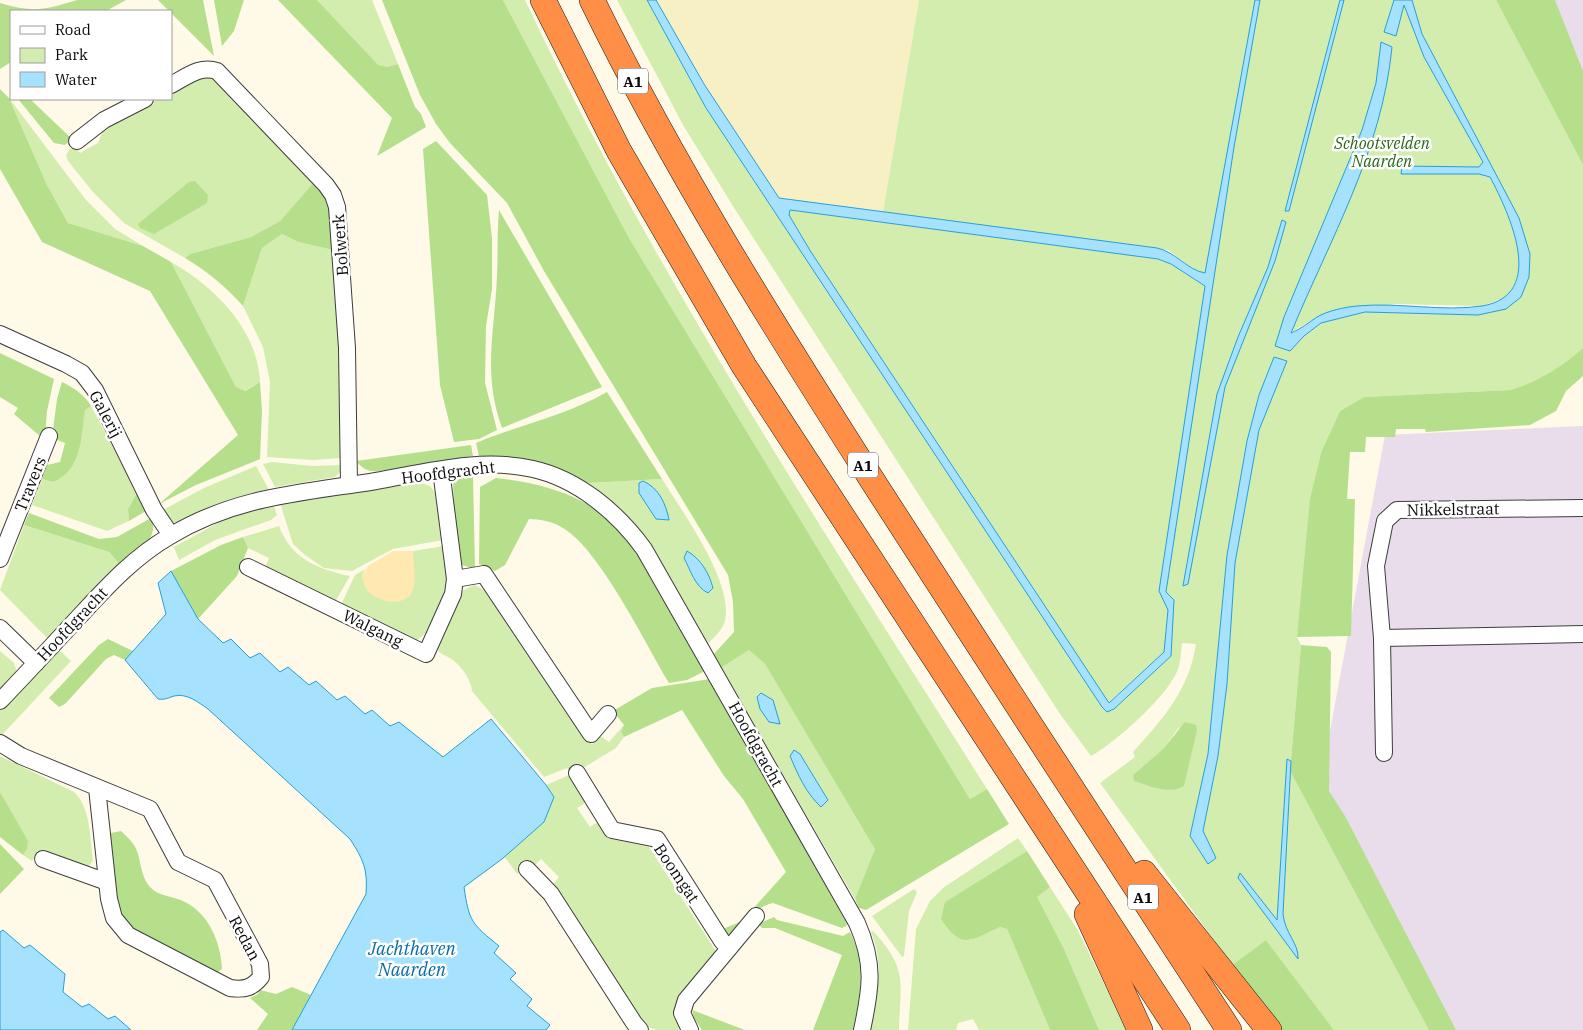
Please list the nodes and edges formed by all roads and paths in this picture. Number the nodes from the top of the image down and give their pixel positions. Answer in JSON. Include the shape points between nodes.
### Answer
{"nodes":[{"id":1,"x":543,"y":0,"type":"edge"},
{"id":2,"x":592,"y":0,"type":"edge"},
{"id":3,"x":172,"y":84,"type":"edge"},
{"id":4,"x":143,"y":100,"type":"edge"},
{"id":5,"x":77,"y":140,"type":"dead end"},
{"id":6,"x":0,"y":334,"type":"edge"},
{"id":7,"x":49,"y":436,"type":"dead end"},
{"id":8,"x":441,"y":470,"type":"junction"},
{"id":9,"x":349,"y":486,"type":"junction"},
{"id":10,"x":1583,"y":508,"type":"edge"},
{"id":11,"x":171,"y":535,"type":"junction"},
{"id":12,"x":0,"y":559,"type":"edge"},
{"id":13,"x":248,"y":567,"type":"dead end"},
{"id":14,"x":455,"y":579,"type":"junction"},
{"id":15,"x":0,"y":628,"type":"edge"},
{"id":16,"x":1583,"y":634,"type":"edge"},
{"id":17,"x":1382,"y":638,"type":"junction"},
{"id":18,"x":36,"y":662,"type":"junction"},
{"id":19,"x":0,"y":701,"type":"edge"},
{"id":20,"x":608,"y":714,"type":"dead end"},
{"id":21,"x":0,"y":743,"type":"edge"},
{"id":22,"x":1384,"y":754,"type":"dead end"},
{"id":23,"x":1057,"y":764,"type":"junction"},
{"id":24,"x":577,"y":773,"type":"dead end"},
{"id":25,"x":97,"y":788,"type":"junction"},
{"id":26,"x":1055,"y":843,"type":"junction"},
{"id":27,"x":43,"y":860,"type":"dead end"},
{"id":28,"x":527,"y":869,"type":"dead end"},
{"id":29,"x":107,"y":882,"type":"junction"},
{"id":30,"x":756,"y":916,"type":"dead end"},
{"id":31,"x":729,"y":948,"type":"junction"},
{"id":32,"x":640,"y":1030,"type":"edge"},
{"id":33,"x":690,"y":1030,"type":"edge"},
{"id":34,"x":862,"y":1030,"type":"edge"},
{"id":35,"x":1140,"y":1030,"type":"edge"},
{"id":36,"x":1178,"y":1030,"type":"edge"},
{"id":37,"x":1229,"y":1030,"type":"edge"},
{"id":38,"x":1269,"y":1030,"type":"edge"}],
"edges":[{"from":1,"to":26,"type":"highway","via":[[619,151],[744,366]]},
{"from":2,"to":23,"type":"highway","number":"A1","via":[[676,162],[776,330]]},
{"from":3,"to":9,"type":"street","name":"Bolwerk","via":[[200,70],[217,71],[334,195],[348,348]]},
{"from":4,"to":5,"type":"street","via":[[104,120]]},
{"from":6,"to":11,"type":"street","name":"Galerij","via":[[82,373],[95,390],[154,510]]},
{"from":7,"to":12,"type":"street","name":"Travers"},
{"from":8,"to":9,"type":"street","name":"Hoofdgracht"},
{"from":8,"to":14,"type":"street","name":"Walgang"},
{"from":8,"to":34,"type":"street","name":"Hoofdgracht","via":[[493,465],[552,475],[592,497],[635,536],[857,923],[870,965],[870,993]]},
{"from":9,"to":11,"type":"street","name":"Hoofdgracht","via":[[252,501],[226,509]]},
{"from":10,"to":17,"type":"street","name":"Nikkelstraat","via":[[1397,510],[1385,521],[1376,566]]},
{"from":11,"to":18,"type":"street","name":"Hoofdgracht","via":[[142,554],[112,581]]},
{"from":13,"to":14,"type":"street","name":"Walgang","via":[[426,654],[453,594]]},
{"from":14,"to":20,"type":"street","via":[[484,574],[592,734]]},
{"from":15,"to":18,"type":"street"},
{"from":16,"to":17,"type":"street"},
{"from":17,"to":22,"type":"street","name":"Nikkelstraat"},
{"from":18,"to":19,"type":"street","name":"Hoofdgracht"},
{"from":21,"to":25,"type":"street","name":"Redan","via":[[21,756]]},
{"from":23,"to":37,"type":"highway","number":"A1"},
{"from":23,"to":38,"type":"highway","number":"A1"},
{"from":24,"to":31,"type":"street","name":"Boomgat","via":[[612,830],[656,839]]},
{"from":25,"to":29,"type":"street","name":"Redan"},
{"from":25,"to":29,"type":"street","name":"Redan","via":[[150,809],[178,862],[215,880],[260,964],[261,977],[254,986],[243,990],[230,988],[128,936],[114,918]]},
{"from":26,"to":35,"type":"highway"},
{"from":26,"to":36,"type":"highway"},
{"from":27,"to":29,"type":"street"},
{"from":28,"to":32,"type":"street","via":[[551,894]]},
{"from":30,"to":31,"type":"street"},
{"from":31,"to":33,"type":"street","via":[[682,1008]]}]}
